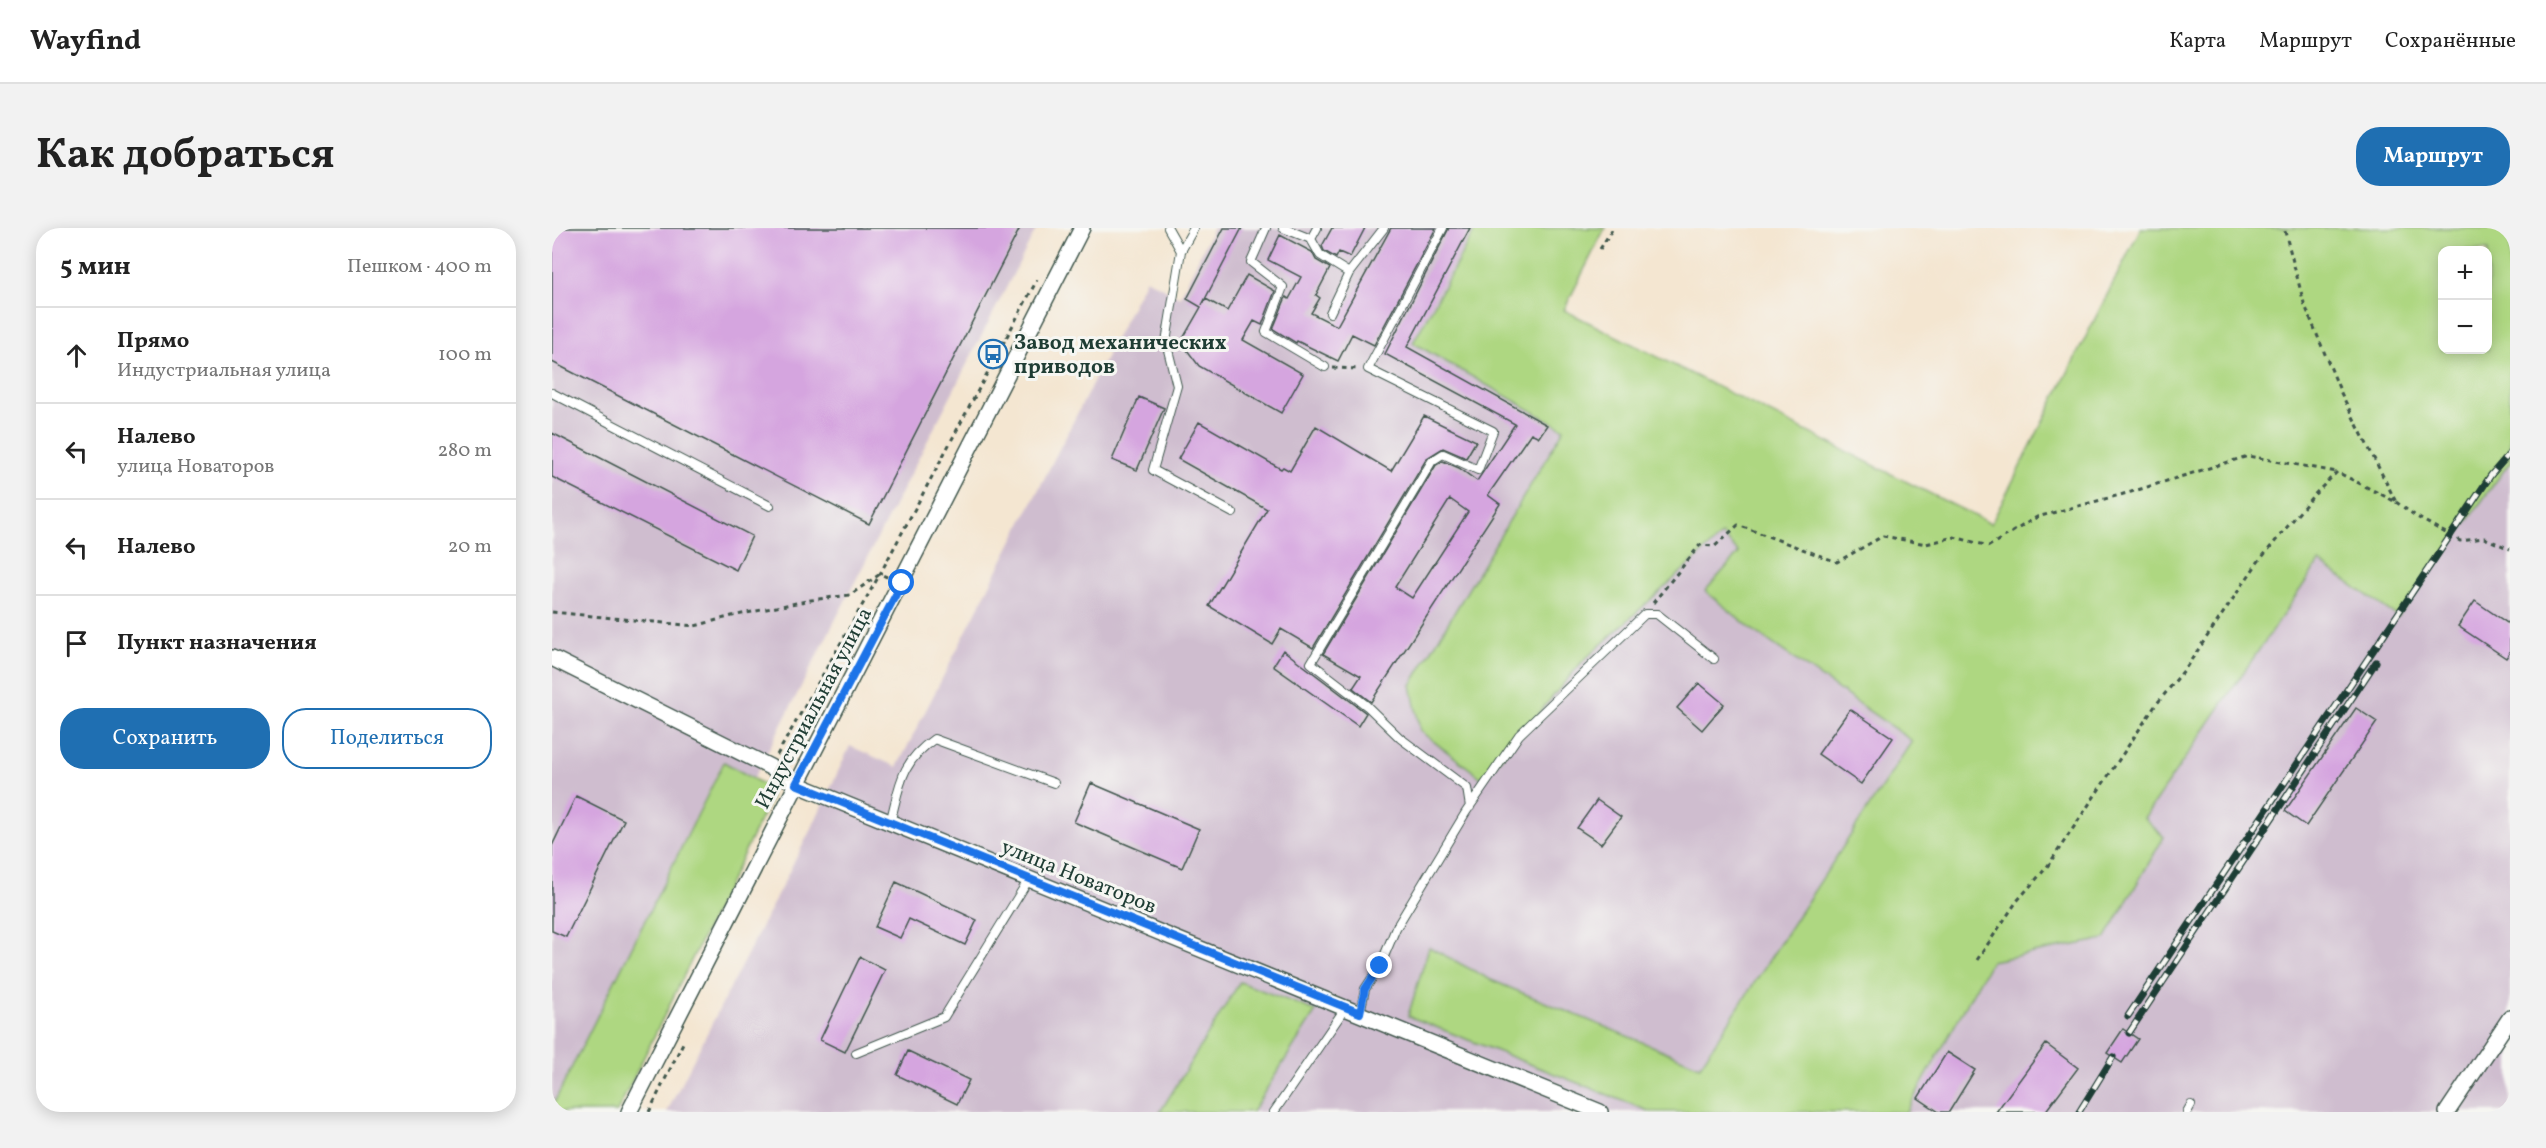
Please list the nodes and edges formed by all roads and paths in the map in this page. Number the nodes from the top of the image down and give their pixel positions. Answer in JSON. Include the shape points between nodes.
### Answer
{"nodes":[{"id":1,"x":1082,"y":228,"type":"edge"},
{"id":2,"x":1168,"y":228,"type":"edge"},
{"id":3,"x":1194,"y":228,"type":"edge"},
{"id":4,"x":1266,"y":228,"type":"edge"},
{"id":5,"x":1283,"y":228,"type":"edge"},
{"id":6,"x":1317,"y":228,"type":"edge"},
{"id":7,"x":1384,"y":228,"type":"edge"},
{"id":8,"x":1443,"y":228,"type":"edge"},
{"id":9,"x":1613,"y":228,"type":"edge"},
{"id":10,"x":2284,"y":228,"type":"edge"},
{"id":11,"x":1311,"y":239,"type":"junction"},
{"id":12,"x":1600,"y":249,"type":"dead end"},
{"id":13,"x":1181,"y":251,"type":"junction"},
{"id":14,"x":1042,"y":270,"type":"dead end"},
{"id":15,"x":1349,"y":273,"type":"junction"},
{"id":16,"x":1330,"y":313,"type":"dead end"},
{"id":17,"x":1325,"y":367,"type":"joint"},
{"id":18,"x":1368,"y":369,"type":"junction"},
{"id":19,"x":552,"y":393,"type":"edge"},
{"id":20,"x":2337,"y":472,"type":"junction"},
{"id":21,"x":2396,"y":502,"type":"junction"},
{"id":22,"x":770,"y":507,"type":"dead end"},
{"id":23,"x":1233,"y":513,"type":"dead end"},
{"id":24,"x":2510,"y":549,"type":"edge"},
{"id":25,"x":880,"y":574,"type":"junction"},
{"id":26,"x":902,"y":583,"type":"junction"},
{"id":27,"x":552,"y":612,"type":"edge"},
{"id":28,"x":1645,"y":614,"type":"junction"},
{"id":29,"x":552,"y":658,"type":"edge"},
{"id":30,"x":1714,"y":658,"type":"dead end"},
{"id":31,"x":770,"y":767,"type":"junction"},
{"id":32,"x":1054,"y":783,"type":"dead end"},
{"id":33,"x":796,"y":784,"type":"junction"},
{"id":34,"x":1470,"y":807,"type":"junction"},
{"id":35,"x":890,"y":823,"type":"junction"},
{"id":36,"x":1029,"y":879,"type":"junction"},
{"id":37,"x":1977,"y":960,"type":"dead end"},
{"id":38,"x":1353,"y":1010,"type":"junction"},
{"id":39,"x":2510,"y":1018,"type":"edge"},
{"id":40,"x":856,"y":1053,"type":"dead end"},
{"id":41,"x":629,"y":1112,"type":"edge"},
{"id":42,"x":1274,"y":1112,"type":"edge"},
{"id":43,"x":1600,"y":1112,"type":"edge"},
{"id":44,"x":2447,"y":1112,"type":"edge"}],
"edges":[{"from":1,"to":26,"type":"street","name":"Индустриальная улица"},
{"from":2,"to":13,"type":"lane"},
{"from":3,"to":13,"type":"lane"},
{"from":4,"to":17,"type":"lane","via":[[1251,262],[1283,287],[1266,332]]},
{"from":5,"to":11,"type":"lane"},
{"from":6,"to":11,"type":"lane"},
{"from":7,"to":15,"type":"lane"},
{"from":8,"to":18,"type":"lane"},
{"from":9,"to":12,"type":"path"},
{"from":10,"to":21,"type":"path","via":[[2316,333],[2341,393]]},
{"from":11,"to":15,"type":"lane","via":[[1320,255]]},
{"from":13,"to":23,"type":"lane","via":[[1166,342],[1177,386],[1153,470]]},
{"from":14,"to":25,"type":"path"},
{"from":15,"to":16,"type":"lane"},
{"from":17,"to":18,"type":"path"},
{"from":18,"to":34,"type":"lane","via":[[1493,432],[1478,470],[1443,454],[1432,461],[1311,663],[1467,788]]},
{"from":19,"to":22,"type":"lane"},
{"from":20,"to":21,"type":"path"},
{"from":20,"to":28,"type":"path","via":[[2248,456],[2037,517],[1989,546],[1954,537],[1926,544],[1882,536],[1837,562],[1738,525],[1715,546],[1700,545]]},
{"from":20,"to":37,"type":"path","via":[[2258,562],[2047,867],[2016,901]]},
{"from":21,"to":24,"type":"path","via":[[2460,541],[2484,538]]},
{"from":25,"to":26,"type":"path"},
{"from":25,"to":27,"type":"path","via":[[850,595],[695,626]]},
{"from":25,"to":31,"type":"path"},
{"from":26,"to":33,"type":"street","name":"Индустриальная улица"},
{"from":28,"to":30,"type":"lane","via":[[1657,615]]},
{"from":28,"to":34,"type":"lane","via":[[1519,735]]},
{"from":29,"to":31,"type":"street","name":"улица Новаторов"},
{"from":31,"to":33,"type":"street","name":"улица Новаторов"},
{"from":32,"to":35,"type":"lane","via":[[934,739],[918,750],[903,770]]},
{"from":33,"to":35,"type":"street","name":"улица Новаторов"},
{"from":33,"to":41,"type":"street","name":"Индустриальная улица"},
{"from":34,"to":38,"type":"lane","via":[[1396,928],[1380,966]]},
{"from":35,"to":36,"type":"street","name":"улица Новаторов"},
{"from":36,"to":38,"type":"street","name":"улица Новаторов"},
{"from":36,"to":40,"type":"lane","via":[[944,1017]]},
{"from":38,"to":42,"type":"lane"},
{"from":38,"to":43,"type":"street","name":"улица Новаторов"},
{"from":39,"to":44,"type":"street"}]}
